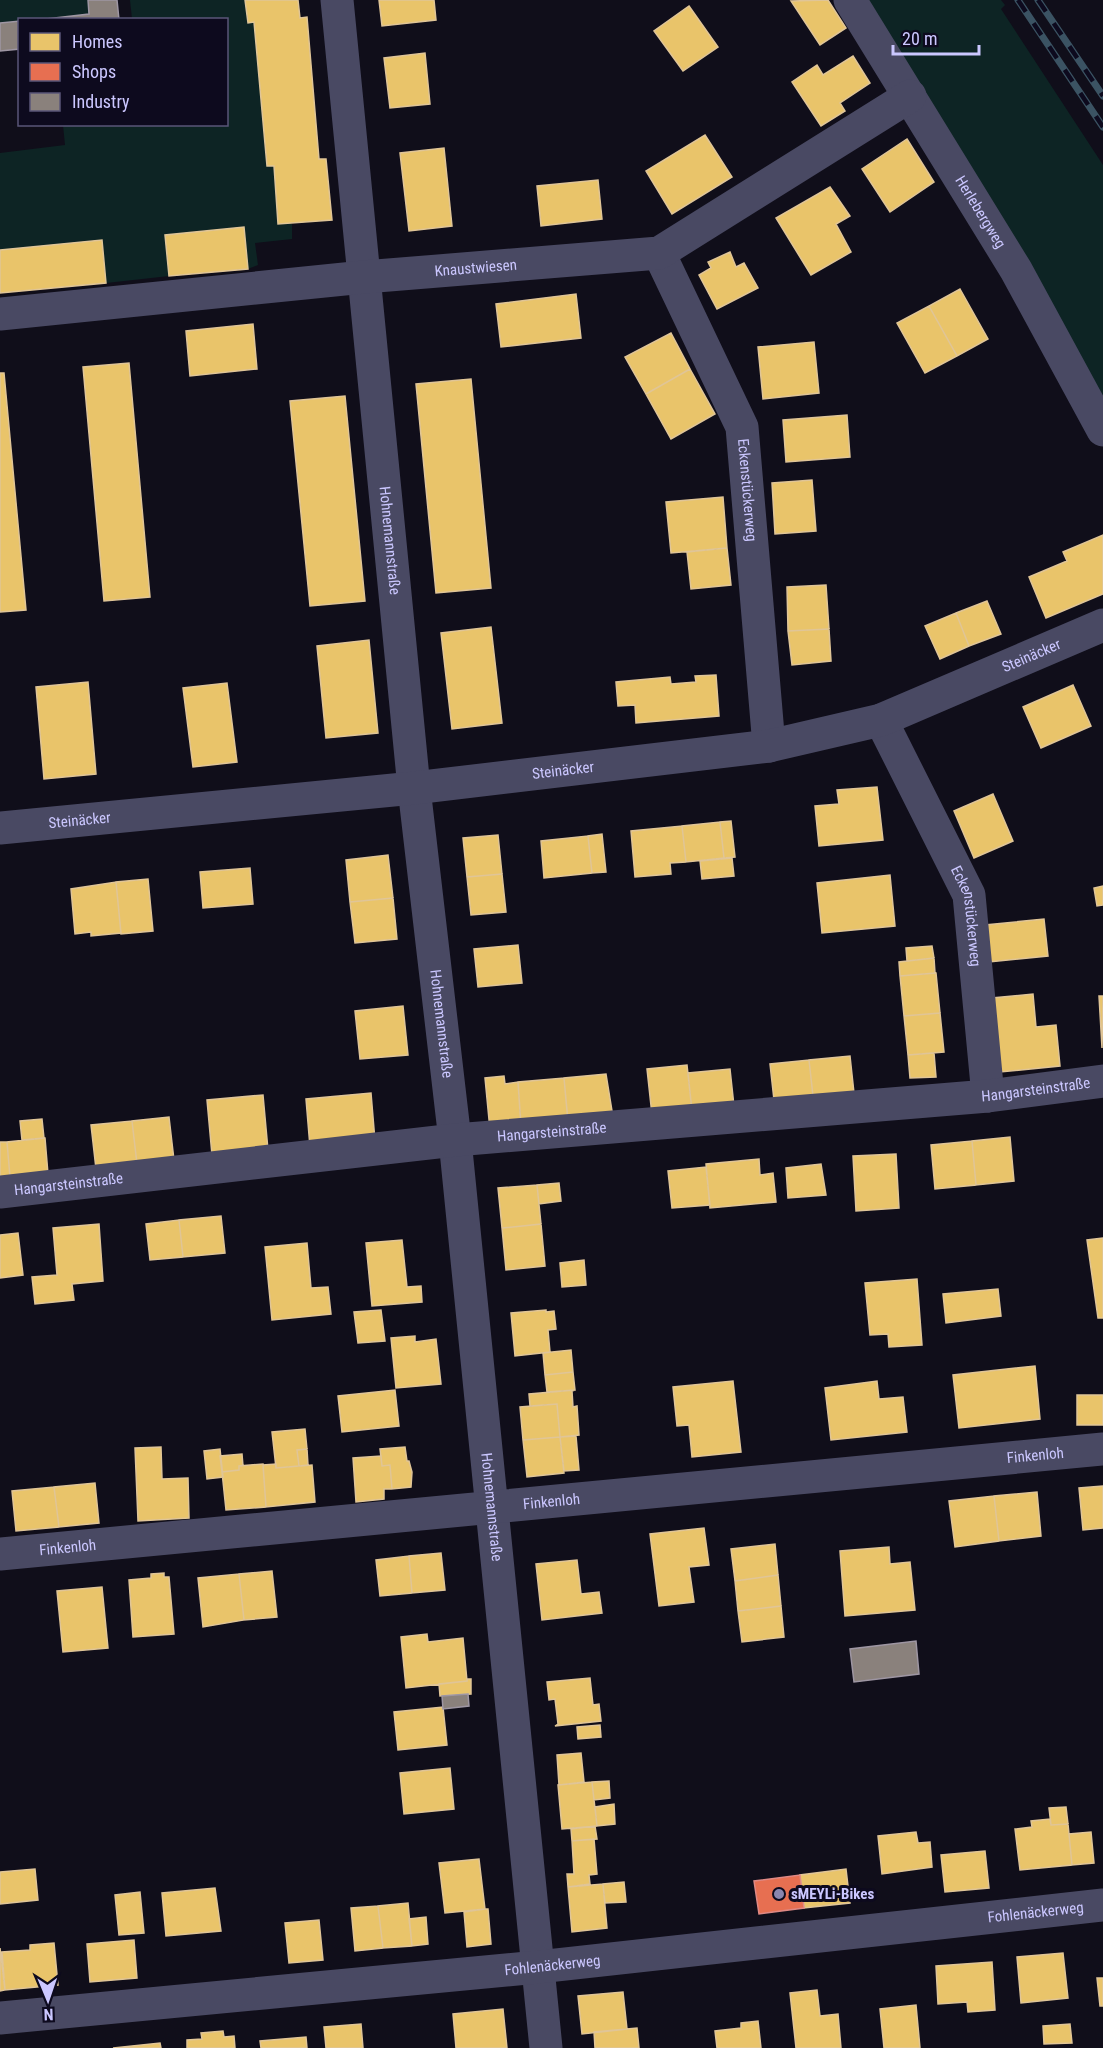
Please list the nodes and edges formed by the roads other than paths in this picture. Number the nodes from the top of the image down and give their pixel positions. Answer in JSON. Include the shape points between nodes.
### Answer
{"nodes":[{"id":1,"x":337,"y":0,"type":"edge"},
{"id":2,"x":850,"y":0,"type":"edge"},
{"id":3,"x":910,"y":96,"type":"junction"},
{"id":4,"x":659,"y":253,"type":"junction"},
{"id":5,"x":364,"y":277,"type":"junction"},
{"id":6,"x":0,"y":314,"type":"edge"},
{"id":7,"x":1103,"y":430,"type":"edge"},
{"id":8,"x":1103,"y":625,"type":"edge"},
{"id":9,"x":881,"y":720,"type":"junction"},
{"id":10,"x":769,"y":746,"type":"junction"},
{"id":11,"x":414,"y":788,"type":"junction"},
{"id":12,"x":0,"y":828,"type":"edge"},
{"id":13,"x":1103,"y":1081,"type":"edge"},
{"id":14,"x":988,"y":1096,"type":"junction"},
{"id":15,"x":455,"y":1140,"type":"junction"},
{"id":16,"x":0,"y":1192,"type":"edge"},
{"id":17,"x":1103,"y":1449,"type":"edge"},
{"id":18,"x":490,"y":1506,"type":"junction"},
{"id":19,"x":0,"y":1554,"type":"edge"},
{"id":20,"x":1103,"y":1905,"type":"edge"},
{"id":21,"x":538,"y":1967,"type":"junction"},
{"id":22,"x":0,"y":2018,"type":"edge"},
{"id":23,"x":546,"y":2048,"type":"edge"}],
"edges":[{"from":1,"to":5,"type":"street","name":"Hohnemannstraße"},
{"from":2,"to":3,"type":"street","name":"Herlebergweg"},
{"from":3,"to":4,"type":"street","name":"Knaustwiesen"},
{"from":3,"to":7,"type":"street","name":"Herlebergweg","via":[[1016,270]]},
{"from":4,"to":5,"type":"street","name":"Knaustwiesen"},
{"from":4,"to":10,"type":"street","name":"Eckenstückerweg","via":[[742,427]]},
{"from":5,"to":6,"type":"street","name":"Knaustwiesen"},
{"from":5,"to":11,"type":"street","name":"Hohnemannstraße"},
{"from":8,"to":9,"type":"street","name":"Steinäcker"},
{"from":9,"to":10,"type":"street","name":"Steinäcker"},
{"from":9,"to":14,"type":"street","name":"Eckenstückerweg","via":[[969,895]]},
{"from":10,"to":11,"type":"street","name":"Steinäcker"},
{"from":11,"to":12,"type":"street","name":"Steinäcker"},
{"from":11,"to":15,"type":"street","name":"Hohnemannstraße"},
{"from":13,"to":14,"type":"street","name":"Hangarsteinstraße"},
{"from":14,"to":15,"type":"street","name":"Hangarsteinstraße"},
{"from":15,"to":16,"type":"street","name":"Hangarsteinstraße"},
{"from":15,"to":18,"type":"street","name":"Hohnemannstraße"},
{"from":17,"to":18,"type":"street","name":"Finkenloh"},
{"from":18,"to":19,"type":"street","name":"Finkenloh"},
{"from":18,"to":21,"type":"street","name":"Hohnemannstraße"},
{"from":20,"to":21,"type":"street","name":"Fohlenäckerweg"},
{"from":21,"to":22,"type":"street","name":"Fohlenäckerweg"},
{"from":21,"to":23,"type":"street","name":"Hohnemannstraße"}]}
